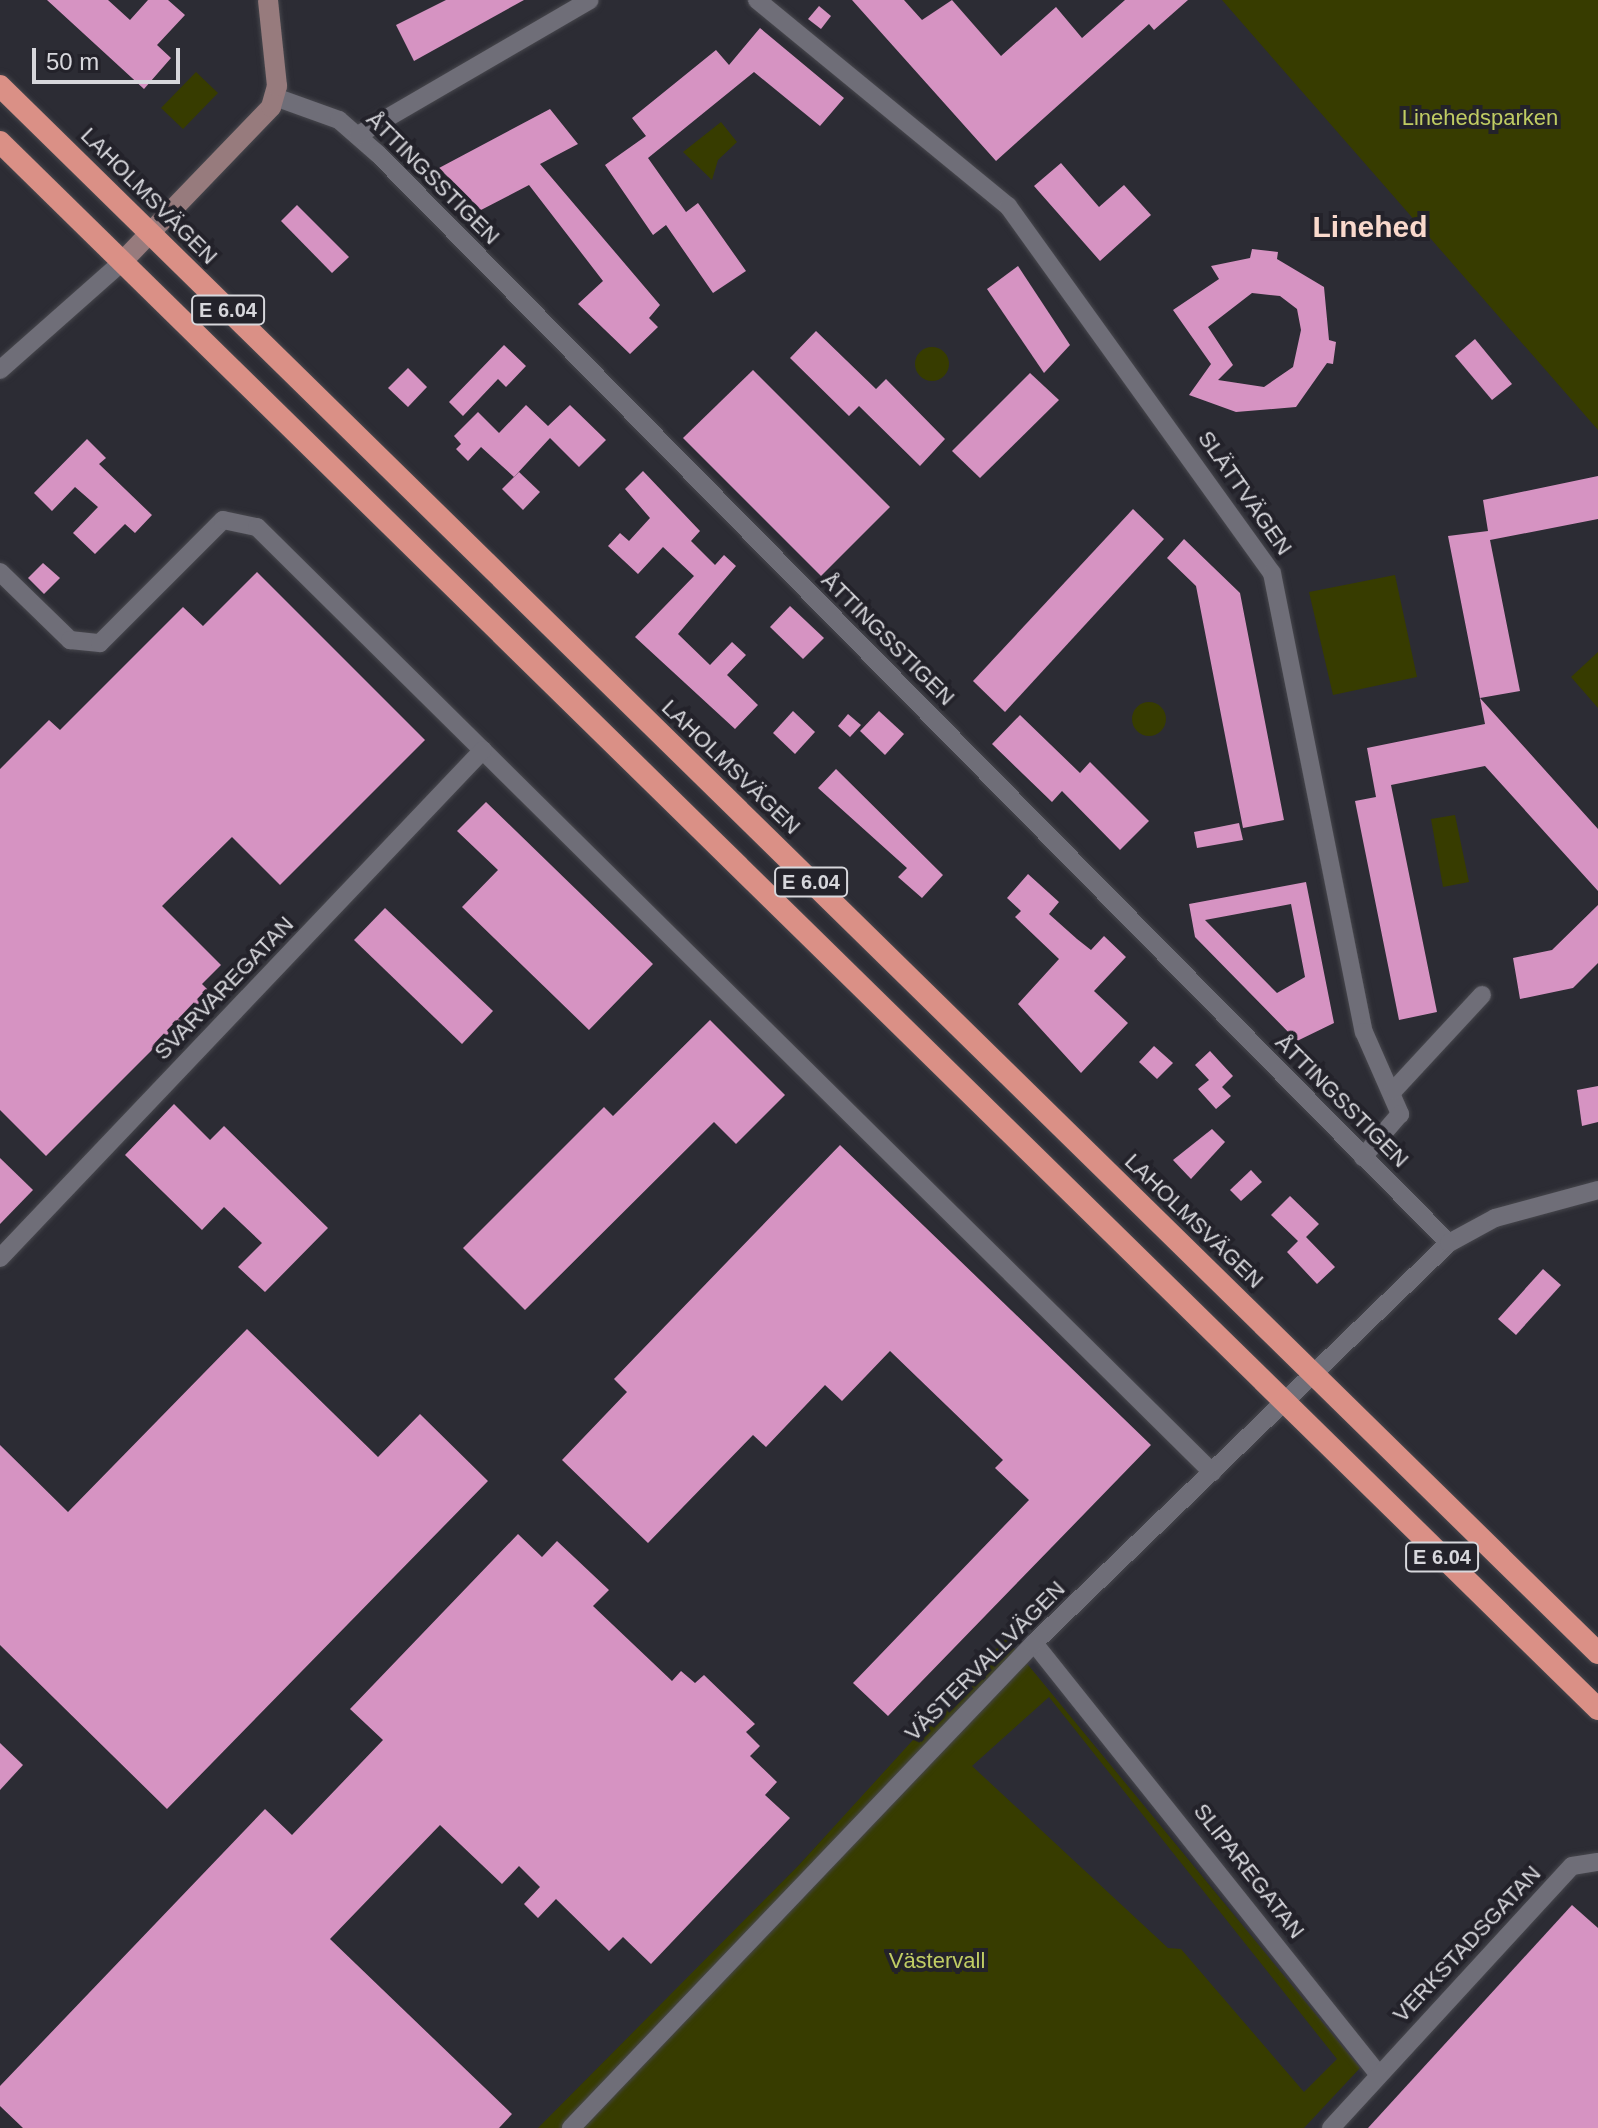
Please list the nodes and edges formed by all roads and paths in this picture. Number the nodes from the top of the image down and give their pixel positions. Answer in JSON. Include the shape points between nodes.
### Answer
{"nodes":[{"id":1,"x":268,"y":0,"type":"edge"},
{"id":2,"x":590,"y":0,"type":"edge"},
{"id":3,"x":757,"y":0,"type":"edge"},
{"id":4,"x":0,"y":86,"type":"edge"},
{"id":5,"x":275,"y":97,"type":"junction"},
{"id":6,"x":358,"y":135,"type":"junction"},
{"id":7,"x":0,"y":142,"type":"edge"},
{"id":8,"x":151,"y":234,"type":"junction"},
{"id":9,"x":122,"y":262,"type":"junction"},
{"id":10,"x":0,"y":370,"type":"edge"},
{"id":11,"x":0,"y":572,"type":"edge"},
{"id":12,"x":483,"y":750,"type":"junction"},
{"id":13,"x":1482,"y":995,"type":"dead end"},
{"id":14,"x":1393,"y":1091,"type":"junction"},
{"id":15,"x":1363,"y":1157,"type":"junction"},
{"id":16,"x":1598,"y":1190,"type":"edge"},
{"id":17,"x":1449,"y":1243,"type":"junction"},
{"id":18,"x":0,"y":1258,"type":"edge"},
{"id":19,"x":1318,"y":1375,"type":"junction"},
{"id":20,"x":1286,"y":1403,"type":"junction"},
{"id":21,"x":1212,"y":1472,"type":"junction"},
{"id":22,"x":1034,"y":1643,"type":"junction"},
{"id":23,"x":1598,"y":1653,"type":"edge"},
{"id":24,"x":1598,"y":1709,"type":"edge"},
{"id":25,"x":1598,"y":1862,"type":"edge"},
{"id":26,"x":1379,"y":2075,"type":"junction"},
{"id":27,"x":571,"y":2128,"type":"edge"},
{"id":28,"x":1331,"y":2128,"type":"edge"}],
"edges":[{"from":1,"to":5,"type":"main road"},
{"from":2,"to":6,"type":"street","via":[[499,58],[392,108]]},
{"from":3,"to":14,"type":"street","name":"SLÄTTVÄGEN","via":[[1008,206],[1272,573],[1364,1032]]},
{"from":4,"to":8,"type":"highway","name":"LAHOLMSVÄGEN","number":"E 6.04"},
{"from":5,"to":6,"type":"street","name":"ÅTTINGSSTIGEN"},
{"from":5,"to":8,"type":"main road","via":[[265,117]]},
{"from":6,"to":15,"type":"street","name":"ÅTTINGSSTIGEN"},
{"from":7,"to":9,"type":"highway","number":"E 6.04"},
{"from":8,"to":9,"type":"main road"},
{"from":8,"to":19,"type":"highway","name":"LAHOLMSVÄGEN","number":"E 6.04"},
{"from":9,"to":10,"type":"street"},
{"from":9,"to":20,"type":"highway","number":"E 6.04"},
{"from":11,"to":12,"type":"street","via":[[70,640],[100,643],[223,520],[241,520],[257,527]]},
{"from":12,"to":18,"type":"street","name":"SVARVAREGATAN"},
{"from":12,"to":21,"type":"street"},
{"from":13,"to":14,"type":"street"},
{"from":14,"to":15,"type":"street","via":[[1400,1114]]},
{"from":15,"to":17,"type":"street","name":"ÅTTINGSSTIGEN"},
{"from":16,"to":17,"type":"street","name":"VÄSTERVALLVÄGEN","via":[[1495,1218]]},
{"from":17,"to":19,"type":"street","name":"VÄSTERVALLVÄGEN"},
{"from":19,"to":20,"type":"street","name":"VÄSTERVALLVÄGEN"},
{"from":19,"to":23,"type":"highway","name":"LAHOLMSVÄGEN","number":"E 6.04"},
{"from":20,"to":21,"type":"street","name":"VÄSTERVALLVÄGEN"},
{"from":20,"to":24,"type":"highway","number":"E 6.04"},
{"from":21,"to":22,"type":"street","name":"VÄSTERVALLVÄGEN"},
{"from":22,"to":26,"type":"street","name":"SLIPAREGATAN"},
{"from":22,"to":27,"type":"street","name":"VÄSTERVALLVÄGEN"},
{"from":25,"to":26,"type":"street","name":"VERKSTADSGATAN","via":[[1572,1866]]},
{"from":26,"to":28,"type":"street"}]}
